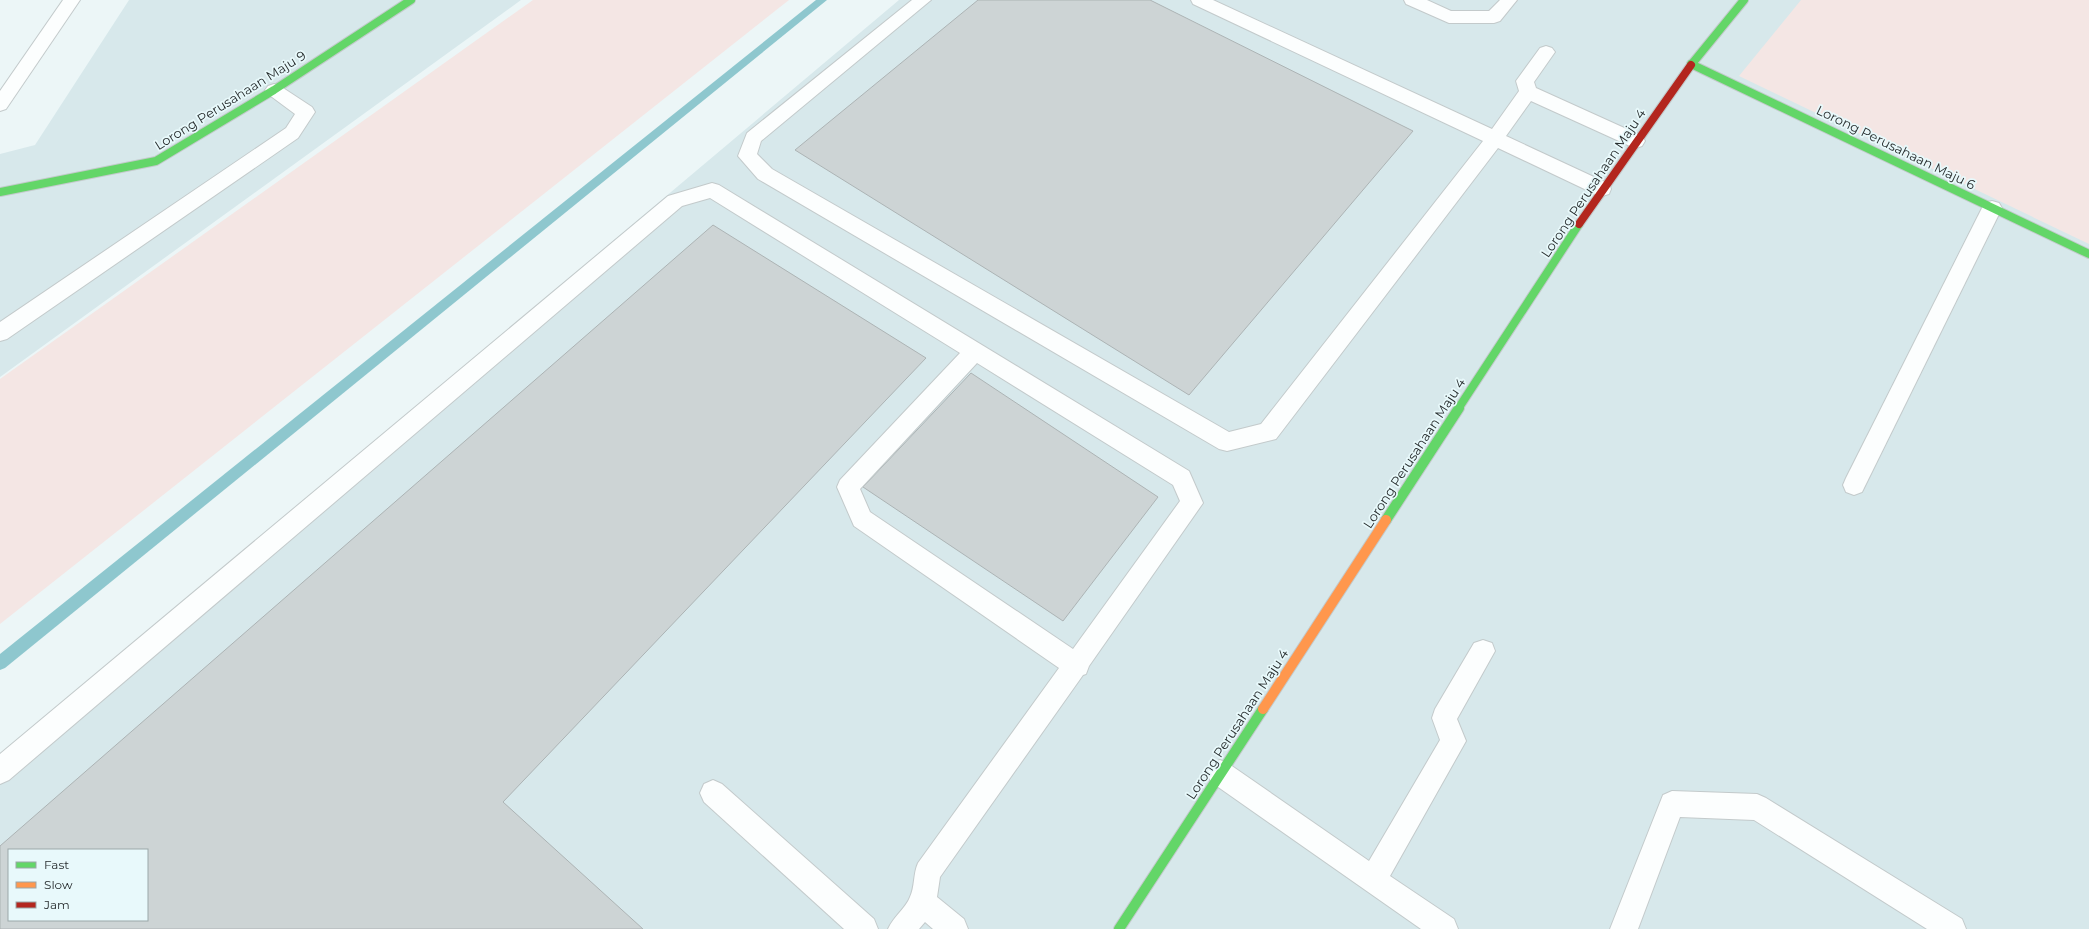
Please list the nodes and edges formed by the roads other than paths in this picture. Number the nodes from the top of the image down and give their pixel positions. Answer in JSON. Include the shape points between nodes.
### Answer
{"nodes":[{"id":1,"x":72,"y":0,"type":"edge"},
{"id":2,"x":412,"y":0,"type":"edge"},
{"id":3,"x":923,"y":0,"type":"edge"},
{"id":4,"x":1199,"y":0,"type":"edge"},
{"id":5,"x":1412,"y":0,"type":"edge"},
{"id":6,"x":1509,"y":0,"type":"edge"},
{"id":7,"x":1744,"y":0,"type":"edge"},
{"id":8,"x":1546,"y":52,"type":"dead end"},
{"id":9,"x":1691,"y":64,"type":"junction"},
{"id":10,"x":274,"y":90,"type":"junction"},
{"id":11,"x":1528,"y":92,"type":"junction"},
{"id":12,"x":0,"y":105,"type":"edge"},
{"id":13,"x":1494,"y":140,"type":"junction"},
{"id":14,"x":1636,"y":141,"type":"junction"},
{"id":15,"x":1602,"y":189,"type":"junction"},
{"id":16,"x":0,"y":192,"type":"edge"},
{"id":17,"x":1992,"y":208,"type":"junction"},
{"id":18,"x":2089,"y":254,"type":"edge"},
{"id":19,"x":0,"y":333,"type":"edge"},
{"id":20,"x":974,"y":352,"type":"junction"},
{"id":21,"x":1854,"y":485,"type":"dead end"},
{"id":22,"x":1483,"y":651,"type":"dead end"},
{"id":23,"x":1077,"y":666,"type":"junction"},
{"id":24,"x":0,"y":771,"type":"edge"},
{"id":25,"x":1220,"y":773,"type":"junction"},
{"id":26,"x":713,"y":793,"type":"dead end"},
{"id":27,"x":1373,"y":880,"type":"junction"},
{"id":28,"x":923,"y":903,"type":"junction"},
{"id":29,"x":864,"y":929,"type":"edge"},
{"id":30,"x":902,"y":929,"type":"edge"},
{"id":31,"x":954,"y":929,"type":"edge"},
{"id":32,"x":1118,"y":929,"type":"edge"},
{"id":33,"x":1444,"y":929,"type":"edge"},
{"id":34,"x":1624,"y":929,"type":"edge"},
{"id":35,"x":1952,"y":929,"type":"edge"}],
"edges":[{"from":1,"to":12,"type":"street"},
{"from":2,"to":10,"type":"street","name":"Lorong Perusahaan Maju 9"},
{"from":3,"to":13,"type":"street","via":[[753,138],[747,156],[765,174],[1227,442],[1268,432]]},
{"from":4,"to":13,"type":"street"},
{"from":5,"to":6,"type":"street","via":[[1449,17],[1494,17]]},
{"from":7,"to":9,"type":"street","name":"Lorong Perusahaan Maju 4"},
{"from":8,"to":11,"type":"street","via":[[1526,80]]},
{"from":9,"to":14,"type":"street","name":"Lorong Perusahaan Maju 4"},
{"from":9,"to":17,"type":"street","name":"Lorong Perusahaan Maju 6"},
{"from":10,"to":16,"type":"street","name":"Lorong Perusahaan Maju 9","via":[[156,161]]},
{"from":10,"to":19,"type":"street","via":[[306,112],[292,133]]},
{"from":11,"to":13,"type":"street"},
{"from":11,"to":14,"type":"street"},
{"from":13,"to":15,"type":"street"},
{"from":14,"to":15,"type":"street","name":"Lorong Perusahaan Maju 4"},
{"from":15,"to":25,"type":"street","name":"Lorong Perusahaan Maju 4"},
{"from":17,"to":18,"type":"street","name":"Lorong Perusahaan Maju 6"},
{"from":17,"to":21,"type":"street"},
{"from":20,"to":23,"type":"street","via":[[1181,478],[1192,503]]},
{"from":20,"to":23,"type":"street","via":[[848,487],[862,519]]},
{"from":20,"to":24,"type":"street","via":[[712,190],[675,201]]},
{"from":22,"to":27,"type":"street","via":[[1444,718],[1453,741]]},
{"from":23,"to":28,"type":"street","via":[[927,872]]},
{"from":25,"to":27,"type":"street"},
{"from":25,"to":32,"type":"street","name":"Lorong Perusahaan Maju 4"},
{"from":26,"to":29,"type":"street"},
{"from":27,"to":33,"type":"street"},
{"from":28,"to":30,"type":"street"},
{"from":28,"to":31,"type":"street"},
{"from":34,"to":35,"type":"street","via":[[1672,804],[1757,807]]}]}
